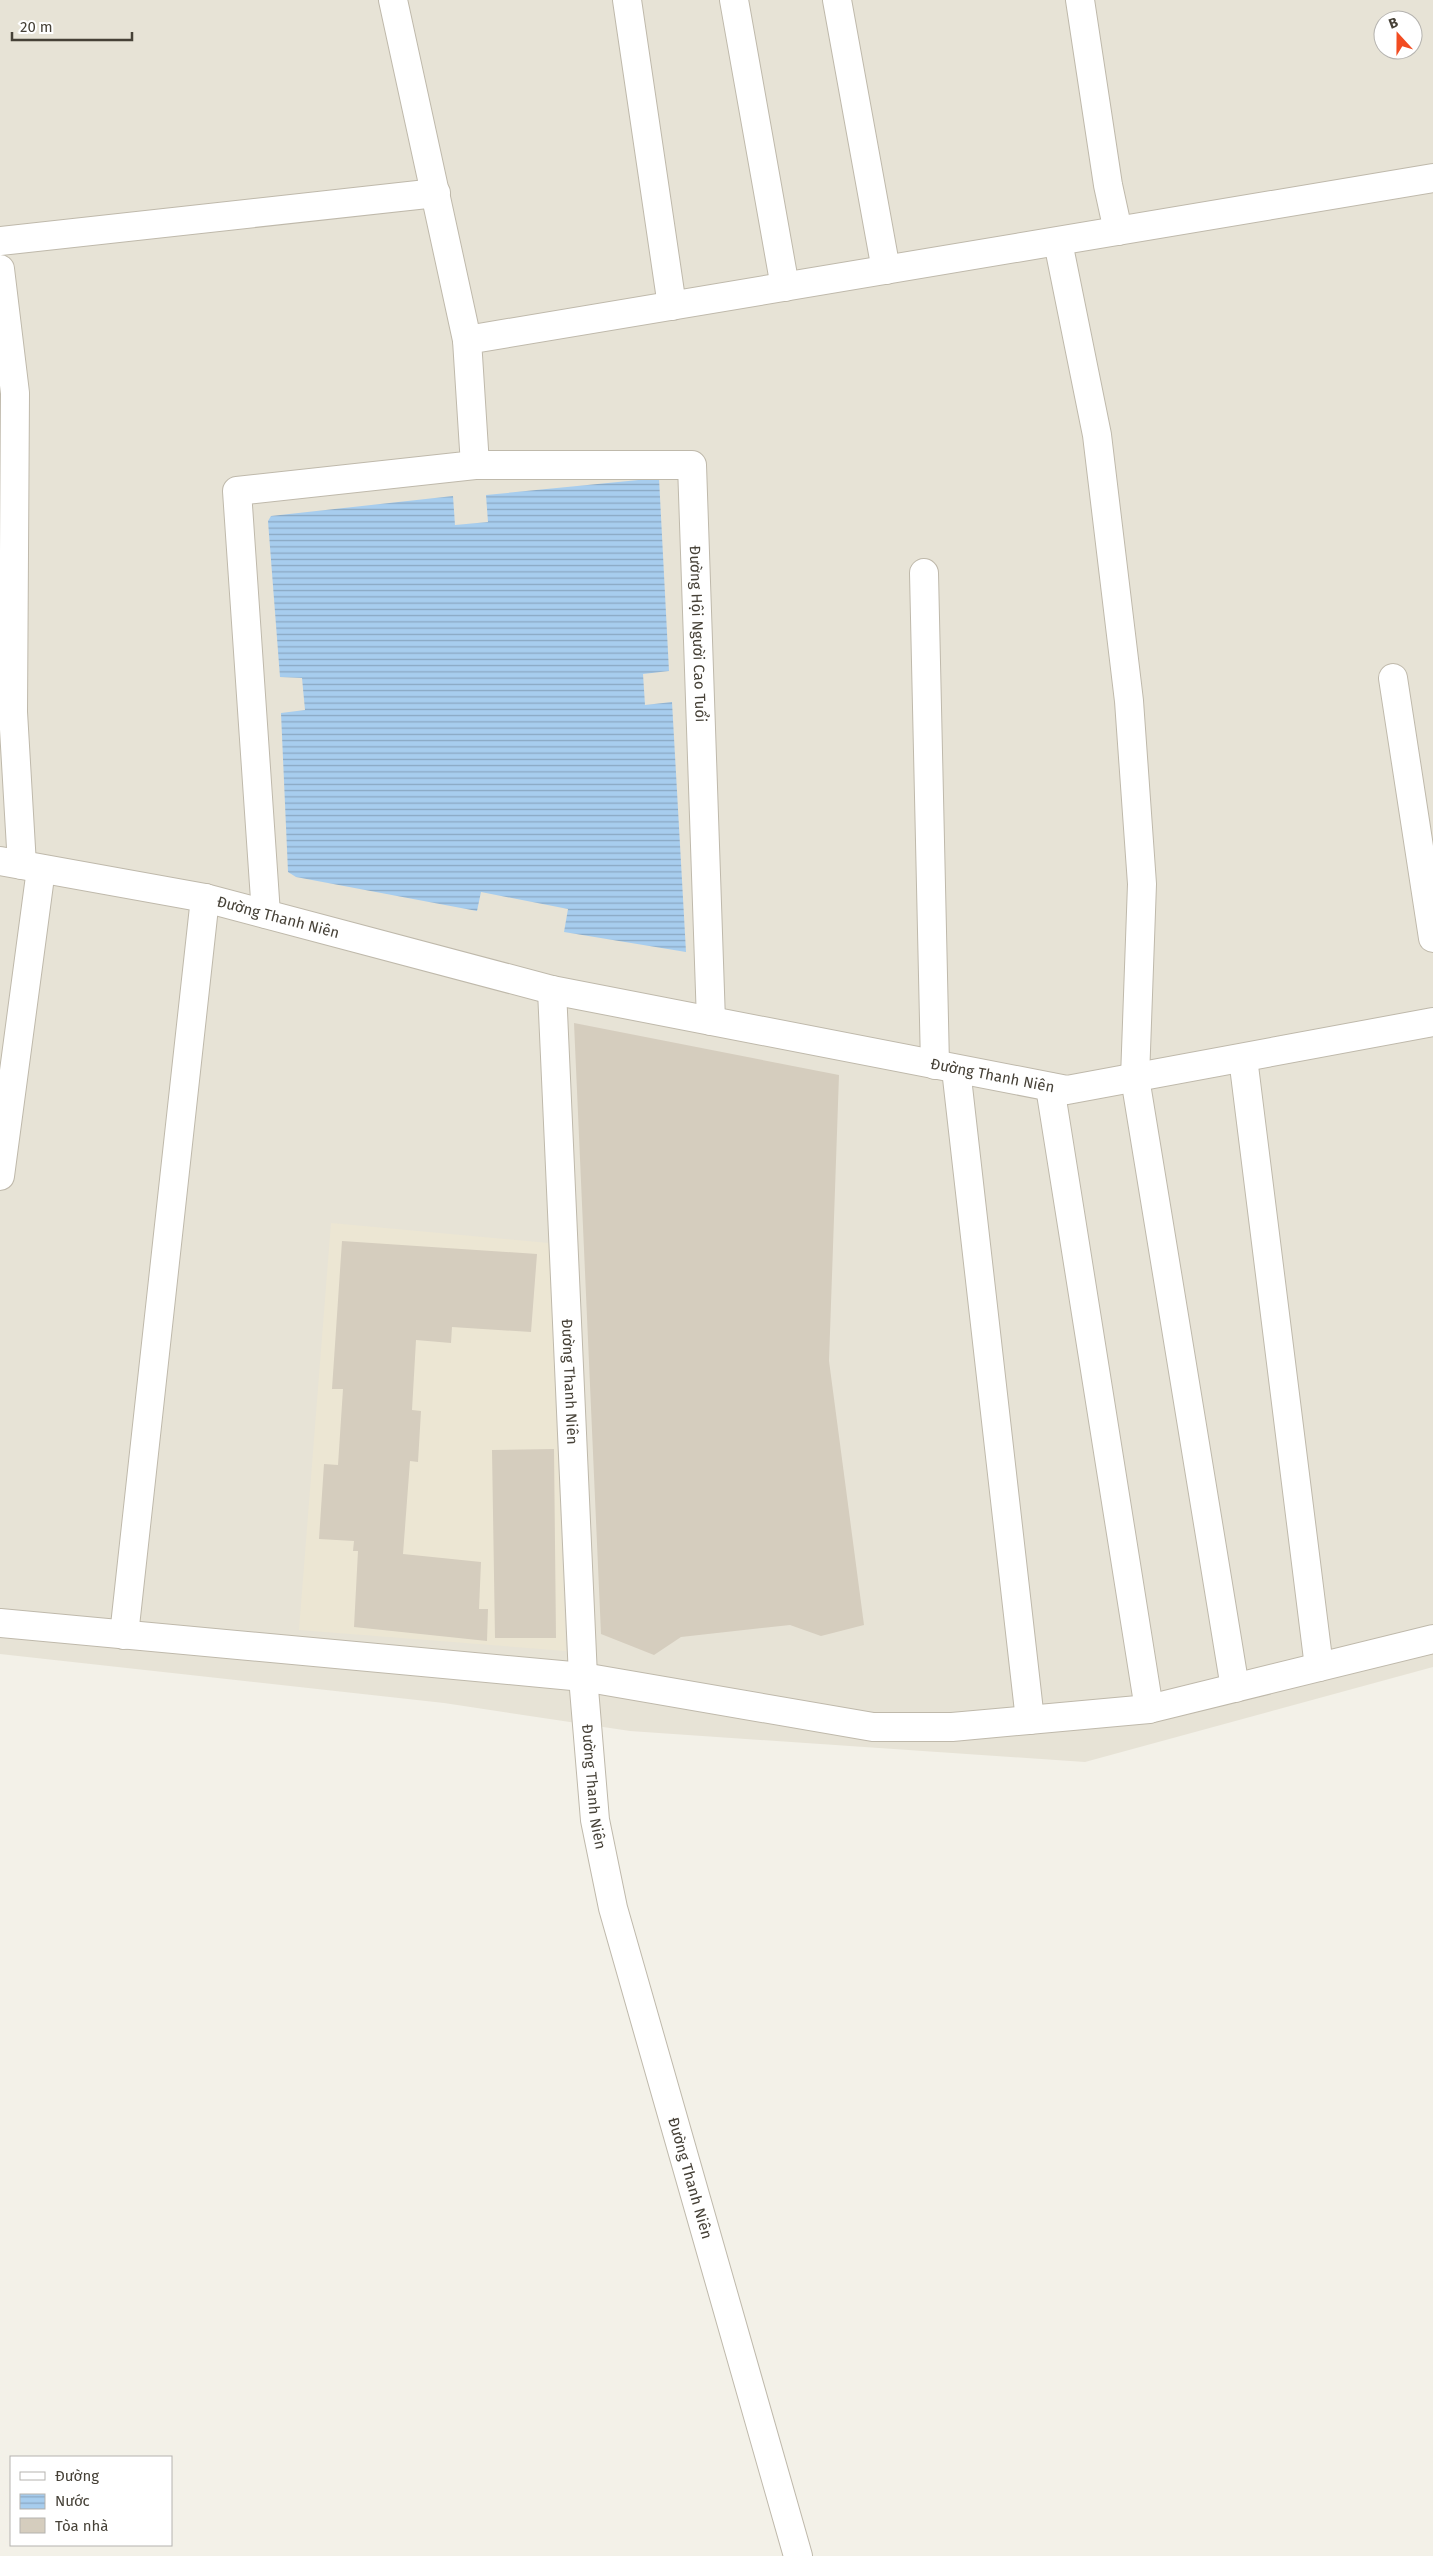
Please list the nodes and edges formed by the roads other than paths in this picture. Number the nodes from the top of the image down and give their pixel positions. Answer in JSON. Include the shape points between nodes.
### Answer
{"nodes":[{"id":1,"x":392,"y":0,"type":"edge"},
{"id":2,"x":627,"y":0,"type":"edge"},
{"id":3,"x":734,"y":0,"type":"edge"},
{"id":4,"x":837,"y":0,"type":"edge"},
{"id":5,"x":1080,"y":0,"type":"edge"},
{"id":6,"x":1433,"y":178,"type":"edge"},
{"id":7,"x":436,"y":193,"type":"junction"},
{"id":8,"x":1118,"y":231,"type":"junction"},
{"id":9,"x":0,"y":241,"type":"edge"},
{"id":10,"x":1058,"y":242,"type":"junction"},
{"id":11,"x":0,"y":269,"type":"edge"},
{"id":12,"x":886,"y":270,"type":"junction"},
{"id":13,"x":785,"y":287,"type":"junction"},
{"id":14,"x":672,"y":306,"type":"junction"},
{"id":15,"x":467,"y":340,"type":"junction"},
{"id":16,"x":475,"y":465,"type":"junction"},
{"id":17,"x":924,"y":573,"type":"dead end"},
{"id":18,"x":1393,"y":678,"type":"dead end"},
{"id":19,"x":21,"y":865,"type":"edge"},
{"id":20,"x":205,"y":898,"type":"junction"},
{"id":21,"x":266,"y":914,"type":"junction"},
{"id":22,"x":1433,"y":938,"type":"edge"},
{"id":23,"x":552,"y":990,"type":"junction"},
{"id":24,"x":711,"y":1021,"type":"junction"},
{"id":25,"x":1433,"y":1022,"type":"edge"},
{"id":26,"x":1243,"y":1058,"type":"junction"},
{"id":27,"x":946,"y":1066,"type":"junction"},
{"id":28,"x":1134,"y":1078,"type":"junction"},
{"id":29,"x":1050,"y":1087,"type":"junction"},
{"id":30,"x":0,"y":1176,"type":"edge"},
{"id":31,"x":0,"y":1623,"type":"edge"},
{"id":32,"x":124,"y":1635,"type":"junction"},
{"id":33,"x":1433,"y":1639,"type":"edge"},
{"id":34,"x":1319,"y":1667,"type":"junction"},
{"id":35,"x":583,"y":1677,"type":"junction"},
{"id":36,"x":1235,"y":1688,"type":"junction"},
{"id":37,"x":1149,"y":1710,"type":"junction"},
{"id":38,"x":1030,"y":1720,"type":"junction"},
{"id":39,"x":798,"y":2556,"type":"edge"}],
"edges":[{"from":1,"to":7,"type":"street"},
{"from":2,"to":14,"type":"street"},
{"from":3,"to":13,"type":"street"},
{"from":4,"to":12,"type":"street"},
{"from":5,"to":8,"type":"street"},
{"from":6,"to":8,"type":"street"},
{"from":7,"to":9,"type":"street"},
{"from":7,"to":15,"type":"street"},
{"from":8,"to":10,"type":"street"},
{"from":10,"to":12,"type":"street"},
{"from":10,"to":28,"type":"street","via":[[1097,435],[1129,701],[1142,884]]},
{"from":11,"to":19,"type":"street","via":[[15,393],[14,712]]},
{"from":12,"to":13,"type":"street"},
{"from":13,"to":14,"type":"street"},
{"from":14,"to":15,"type":"street"},
{"from":15,"to":16,"type":"street"},
{"from":16,"to":21,"type":"street","via":[[237,491]]},
{"from":16,"to":24,"type":"street","name":"Đường Hội Người Cao Tuổi","via":[[692,465]]},
{"from":17,"to":27,"type":"street"},
{"from":18,"to":22,"type":"street"},
{"from":19,"to":20,"type":"street","name":"Đường Thanh Niên"},
{"from":19,"to":30,"type":"street"},
{"from":20,"to":21,"type":"street","name":"Đường Thanh Niên"},
{"from":20,"to":32,"type":"street"},
{"from":21,"to":23,"type":"street","name":"Đường Thanh Niên"},
{"from":23,"to":24,"type":"street","name":"Đường Thanh Niên"},
{"from":23,"to":35,"type":"street","name":"Đường Thanh Niên"},
{"from":24,"to":27,"type":"street","name":"Đường Thanh Niên"},
{"from":25,"to":26,"type":"street","name":"Đường Thanh Niên"},
{"from":26,"to":28,"type":"street","name":"Đường Thanh Niên"},
{"from":26,"to":34,"type":"street"},
{"from":27,"to":29,"type":"street","name":"Đường Thanh Niên"},
{"from":27,"to":38,"type":"street"},
{"from":28,"to":29,"type":"street","name":"Đường Thanh Niên","via":[[1067,1090]]},
{"from":28,"to":36,"type":"street"},
{"from":29,"to":37,"type":"street"},
{"from":31,"to":32,"type":"street"},
{"from":32,"to":35,"type":"street"},
{"from":33,"to":34,"type":"street"},
{"from":34,"to":36,"type":"street"},
{"from":35,"to":38,"type":"street","via":[[873,1726],[952,1728]]},
{"from":35,"to":39,"type":"street","name":"Đường Thanh Niên","via":[[594,1820],[613,1908]]},
{"from":36,"to":37,"type":"street"},
{"from":37,"to":38,"type":"street"}]}
